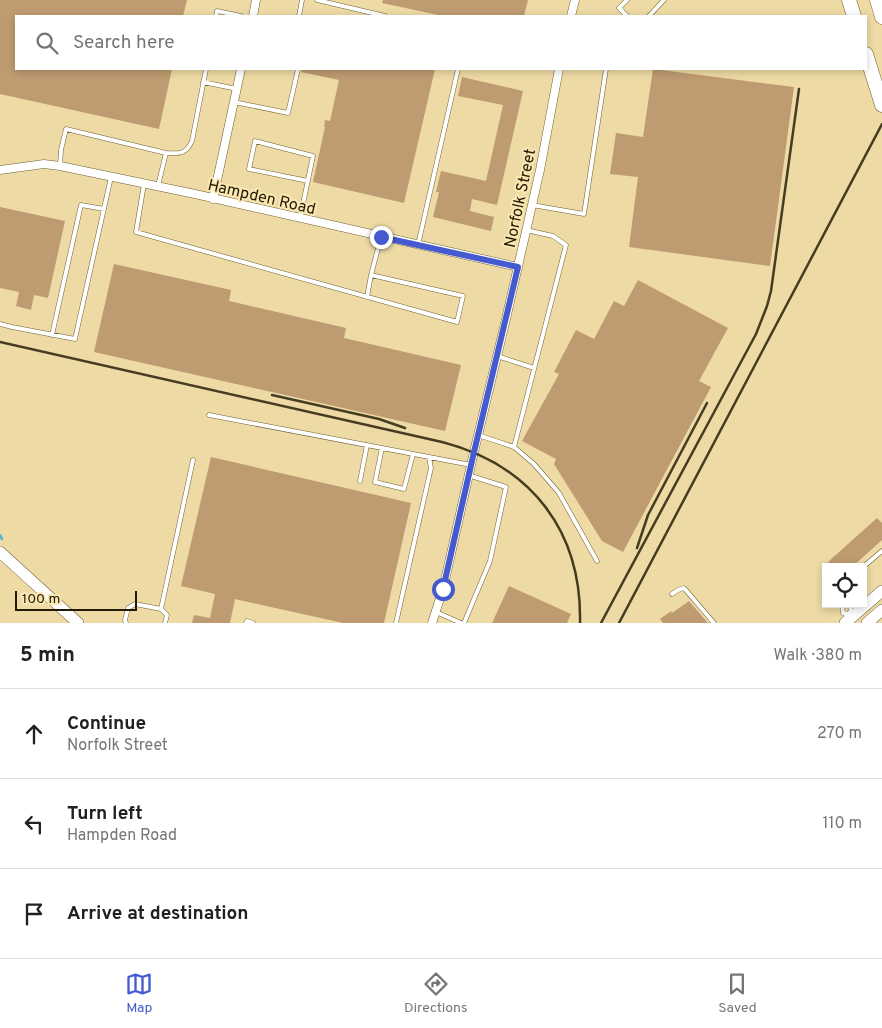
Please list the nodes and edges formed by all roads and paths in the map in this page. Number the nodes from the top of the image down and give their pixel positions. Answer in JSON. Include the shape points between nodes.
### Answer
{"nodes":[{"id":1,"x":256,"y":0,"type":"edge"},
{"id":2,"x":302,"y":0,"type":"edge"},
{"id":3,"x":317,"y":0,"type":"edge"},
{"id":4,"x":575,"y":0,"type":"edge"},
{"id":5,"x":627,"y":0,"type":"edge"},
{"id":6,"x":664,"y":0,"type":"edge"},
{"id":7,"x":849,"y":0,"type":"edge"},
{"id":8,"x":877,"y":0,"type":"edge"},
{"id":9,"x":216,"y":15,"type":"edge"},
{"id":10,"x":236,"y":15,"type":"edge"},
{"id":11,"x":253,"y":15,"type":"edge"},
{"id":12,"x":299,"y":15,"type":"edge"},
{"id":13,"x":381,"y":15,"type":"edge"},
{"id":14,"x":571,"y":15,"type":"edge"},
{"id":15,"x":626,"y":15,"type":"edge"},
{"id":16,"x":650,"y":15,"type":"edge"},
{"id":17,"x":854,"y":15,"type":"edge"},
{"id":18,"x":882,"y":17,"type":"edge"},
{"id":19,"x":867,"y":57,"type":"edge"},
{"id":20,"x":206,"y":70,"type":"edge"},
{"id":21,"x":241,"y":70,"type":"edge"},
{"id":22,"x":298,"y":70,"type":"edge"},
{"id":23,"x":458,"y":70,"type":"edge"},
{"id":24,"x":559,"y":70,"type":"edge"},
{"id":25,"x":606,"y":70,"type":"edge"},
{"id":26,"x":204,"y":82,"type":"junction"},
{"id":27,"x":237,"y":89,"type":"junction"},
{"id":28,"x":234,"y":102,"type":"junction"},
{"id":29,"x":882,"y":105,"type":"edge"},
{"id":30,"x":166,"y":153,"type":"junction"},
{"id":31,"x":60,"y":166,"type":"junction"},
{"id":32,"x":0,"y":170,"type":"edge"},
{"id":33,"x":111,"y":177,"type":"junction"},
{"id":34,"x":308,"y":181,"type":"junction"},
{"id":35,"x":144,"y":184,"type":"junction"},
{"id":36,"x":158,"y":186,"type":"junction"},
{"id":37,"x":213,"y":198,"type":"junction"},
{"id":38,"x":532,"y":205,"type":"junction"},
{"id":39,"x":104,"y":210,"type":"junction"},
{"id":40,"x":300,"y":218,"type":"junction"},
{"id":41,"x":526,"y":230,"type":"junction"},
{"id":42,"x":381,"y":237,"type":"junction"},
{"id":43,"x":418,"y":245,"type":"junction"},
{"id":44,"x":518,"y":267,"type":"junction"},
{"id":45,"x":371,"y":274,"type":"junction"},
{"id":46,"x":367,"y":297,"type":"junction"},
{"id":47,"x":0,"y":324,"type":"edge"},
{"id":48,"x":52,"y":335,"type":"junction"},
{"id":49,"x":497,"y":356,"type":"junction"},
{"id":50,"x":534,"y":368,"type":"junction"},
{"id":51,"x":209,"y":415,"type":"dead end"},
{"id":52,"x":478,"y":435,"type":"junction"},
{"id":53,"x":367,"y":445,"type":"junction"},
{"id":54,"x":514,"y":447,"type":"junction"},
{"id":55,"x":382,"y":448,"type":"junction"},
{"id":56,"x":413,"y":454,"type":"junction"},
{"id":57,"x":429,"y":457,"type":"junction"},
{"id":58,"x":193,"y":460,"type":"dead end"},
{"id":59,"x":471,"y":465,"type":"junction"},
{"id":60,"x":468,"y":476,"type":"junction"},
{"id":61,"x":360,"y":481,"type":"dead end"},
{"id":62,"x":882,"y":551,"type":"edge"},
{"id":63,"x":0,"y":552,"type":"edge"},
{"id":64,"x":597,"y":561,"type":"dead end"},
{"id":65,"x":867,"y":564,"type":"edge"},
{"id":66,"x":882,"y":591,"type":"edge"},
{"id":67,"x":672,"y":594,"type":"dead end"},
{"id":68,"x":842,"y":608,"type":"edge"},
{"id":69,"x":161,"y":609,"type":"junction"},
{"id":70,"x":882,"y":610,"type":"edge"},
{"id":71,"x":436,"y":612,"type":"junction"},
{"id":72,"x":848,"y":619,"type":"edge"},
{"id":73,"x":78,"y":623,"type":"edge"},
{"id":74,"x":126,"y":623,"type":"edge"},
{"id":75,"x":165,"y":623,"type":"edge"},
{"id":76,"x":246,"y":623,"type":"edge"},
{"id":77,"x":253,"y":623,"type":"edge"},
{"id":78,"x":396,"y":623,"type":"edge"},
{"id":79,"x":432,"y":623,"type":"edge"},
{"id":80,"x":462,"y":623,"type":"edge"},
{"id":81,"x":714,"y":623,"type":"edge"},
{"id":82,"x":866,"y":623,"type":"edge"}],
"edges":[{"from":1,"to":11,"type":"street"},
{"from":2,"to":12,"type":"lane"},
{"from":3,"to":13,"type":"lane"},
{"from":4,"to":14,"type":"street"},
{"from":5,"to":15,"type":"lane","via":[[619,8]]},
{"from":6,"to":16,"type":"lane"},
{"from":7,"to":17,"type":"highway"},
{"from":8,"to":18,"type":"highway"},
{"from":9,"to":10,"type":"lane","via":[[217,11]]},
{"from":19,"to":29,"type":"highway"},
{"from":20,"to":26,"type":"lane"},
{"from":21,"to":27,"type":"street"},
{"from":22,"to":28,"type":"lane","via":[[288,113]]},
{"from":23,"to":43,"type":"lane"},
{"from":24,"to":38,"type":"street","name":"Norfolk Street"},
{"from":25,"to":38,"type":"lane","via":[[584,214]]},
{"from":26,"to":27,"type":"lane"},
{"from":26,"to":30,"type":"lane","via":[[189,149],[184,153]]},
{"from":27,"to":28,"type":"street"},
{"from":28,"to":37,"type":"street"},
{"from":30,"to":31,"type":"lane","via":[[66,129]]},
{"from":30,"to":36,"type":"lane"},
{"from":31,"to":32,"type":"street","name":"Hampden Road","via":[[37,165]]},
{"from":31,"to":33,"type":"street","name":"Hampden Road"},
{"from":33,"to":35,"type":"street","name":"Hampden Road"},
{"from":33,"to":39,"type":"lane"},
{"from":34,"to":34,"type":"lane","via":[[313,156],[254,141],[249,169]]},
{"from":34,"to":40,"type":"lane"},
{"from":35,"to":36,"type":"street","name":"Hampden Road"},
{"from":35,"to":46,"type":"lane","via":[[136,232]]},
{"from":36,"to":37,"type":"street","name":"Hampden Road"},
{"from":37,"to":40,"type":"street","name":"Hampden Road"},
{"from":38,"to":41,"type":"street","name":"Norfolk Street"},
{"from":39,"to":48,"type":"lane","via":[[75,339]]},
{"from":39,"to":48,"type":"lane","via":[[81,205]]},
{"from":40,"to":42,"type":"street","name":"Hampden Road"},
{"from":41,"to":44,"type":"street","name":"Norfolk Street"},
{"from":41,"to":50,"type":"lane","via":[[554,236],[566,245]]},
{"from":42,"to":43,"type":"street","name":"Hampden Road"},
{"from":42,"to":45,"type":"lane"},
{"from":43,"to":44,"type":"street","name":"Hampden Road"},
{"from":44,"to":49,"type":"street","name":"Norfolk Street"},
{"from":45,"to":46,"type":"lane"},
{"from":45,"to":46,"type":"lane","via":[[463,296],[457,322]]},
{"from":47,"to":48,"type":"lane"},
{"from":49,"to":50,"type":"lane"},
{"from":49,"to":52,"type":"street","name":"Norfolk Street"},
{"from":50,"to":54,"type":"lane"},
{"from":51,"to":53,"type":"lane"},
{"from":52,"to":54,"type":"lane"},
{"from":52,"to":59,"type":"street","name":"Norfolk Street"},
{"from":53,"to":55,"type":"lane"},
{"from":53,"to":61,"type":"lane"},
{"from":54,"to":64,"type":"lane","via":[[534,464],[558,493]]},
{"from":55,"to":56,"type":"lane"},
{"from":55,"to":56,"type":"lane","via":[[374,482],[404,489]]},
{"from":56,"to":57,"type":"lane"},
{"from":57,"to":59,"type":"lane"},
{"from":57,"to":78,"type":"lane","via":[[431,468]]},
{"from":58,"to":69,"type":"lane"},
{"from":59,"to":60,"type":"street","name":"Norfolk Street"},
{"from":60,"to":71,"type":"street","name":"Norfolk Street"},
{"from":60,"to":80,"type":"lane","via":[[506,488],[490,561]]},
{"from":62,"to":65,"type":"lane"},
{"from":63,"to":73,"type":"street"},
{"from":66,"to":72,"type":"street"},
{"from":67,"to":81,"type":"lane","via":[[684,588]]},
{"from":68,"to":72,"type":"lane"},
{"from":69,"to":74,"type":"lane","via":[[135,604],[128,608]]},
{"from":69,"to":75,"type":"lane","via":[[167,615]]},
{"from":70,"to":82,"type":"street"},
{"from":71,"to":79,"type":"street","name":"Norfolk Street"},
{"from":71,"to":80,"type":"lane"},
{"from":76,"to":77,"type":"lane"}]}
